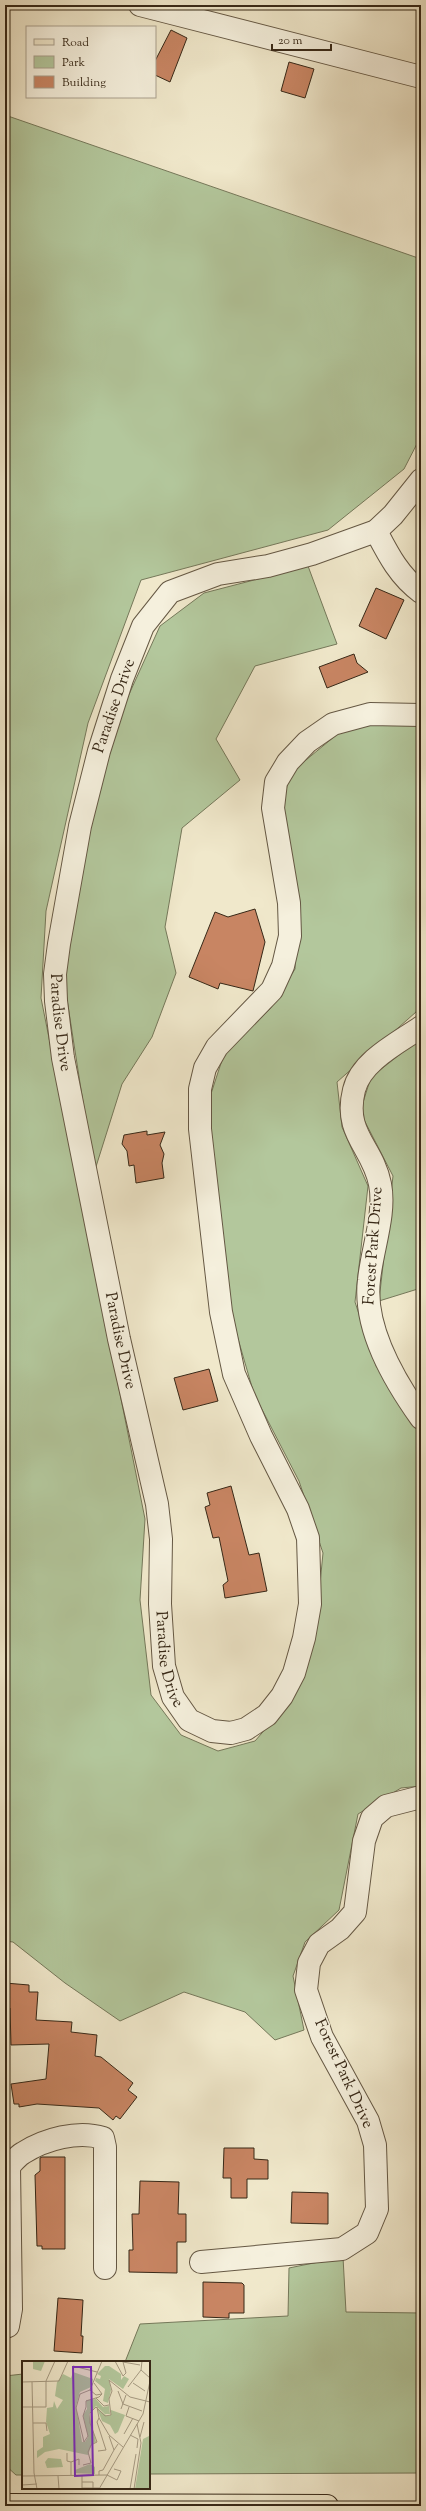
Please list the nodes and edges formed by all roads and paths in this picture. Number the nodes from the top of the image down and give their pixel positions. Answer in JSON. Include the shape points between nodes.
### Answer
{"nodes":[{"id":1,"x":140,"y":5,"type":"edge"},
{"id":2,"x":421,"y":77,"type":"edge"},
{"id":3,"x":421,"y":480,"type":"edge"},
{"id":4,"x":376,"y":531,"type":"junction"},
{"id":5,"x":421,"y":592,"type":"edge"},
{"id":6,"x":421,"y":715,"type":"edge"},
{"id":7,"x":421,"y":1027,"type":"edge"},
{"id":8,"x":421,"y":1418,"type":"edge"},
{"id":9,"x":421,"y":1797,"type":"edge"},
{"id":10,"x":7,"y":2168,"type":"edge"},
{"id":11,"x":201,"y":2262,"type":"dead end"},
{"id":12,"x":105,"y":2268,"type":"dead end"},
{"id":13,"x":5,"y":2327,"type":"edge"},
{"id":14,"x":5,"y":2505,"type":"edge"},
{"id":15,"x":162,"y":2506,"type":"edge"},
{"id":16,"x":327,"y":2506,"type":"edge"}],
"edges":[{"from":1,"to":2,"type":"street"},
{"from":3,"to":4,"type":"street","via":[[393,515]]},
{"from":4,"to":5,"type":"street","via":[[391,559],[408,582]]},
{"from":4,"to":6,"type":"street","name":"Paradise Drive","via":[[312,554],[268,566],[218,574],[170,592],[143,626],[122,679],[99,751],[80,826],[58,952],[55,974],[56,1001],[63,1058],[119,1338],[157,1504],[161,1539],[160,1604],[164,1666],[173,1697],[189,1720],[212,1731],[231,1733],[246,1729],[267,1715],[282,1696],[294,1673],[310,1604],[308,1538],[298,1509],[261,1436],[234,1374],[222,1312],[200,1129],[200,1089],[205,1068],[216,1047],[272,990],[283,966],[290,936],[289,910],[273,808],[276,782],[288,762],[307,742],[334,724],[370,714]]},
{"from":7,"to":8,"type":"street","name":"Forest Park Drive","via":[[366,1068],[354,1089],[351,1112],[355,1132],[380,1184],[378,1227],[369,1280],[369,1311],[391,1369]]},
{"from":9,"to":11,"type":"street","name":"Forest Park Drive","via":[[386,1806],[372,1818],[364,1841],[355,1912],[340,1929],[319,1944],[309,1963],[306,1990],[322,2036],[368,2122],[375,2145],[377,2209],[367,2233],[342,2249]]},
{"from":10,"to":12,"type":"street","via":[[22,2153],[51,2140],[88,2133],[103,2138]]},
{"from":10,"to":13,"type":"street","via":[[11,2309],[8,2326]]},
{"from":14,"to":15,"type":"main road"},
{"from":15,"to":16,"type":"main road"}]}
